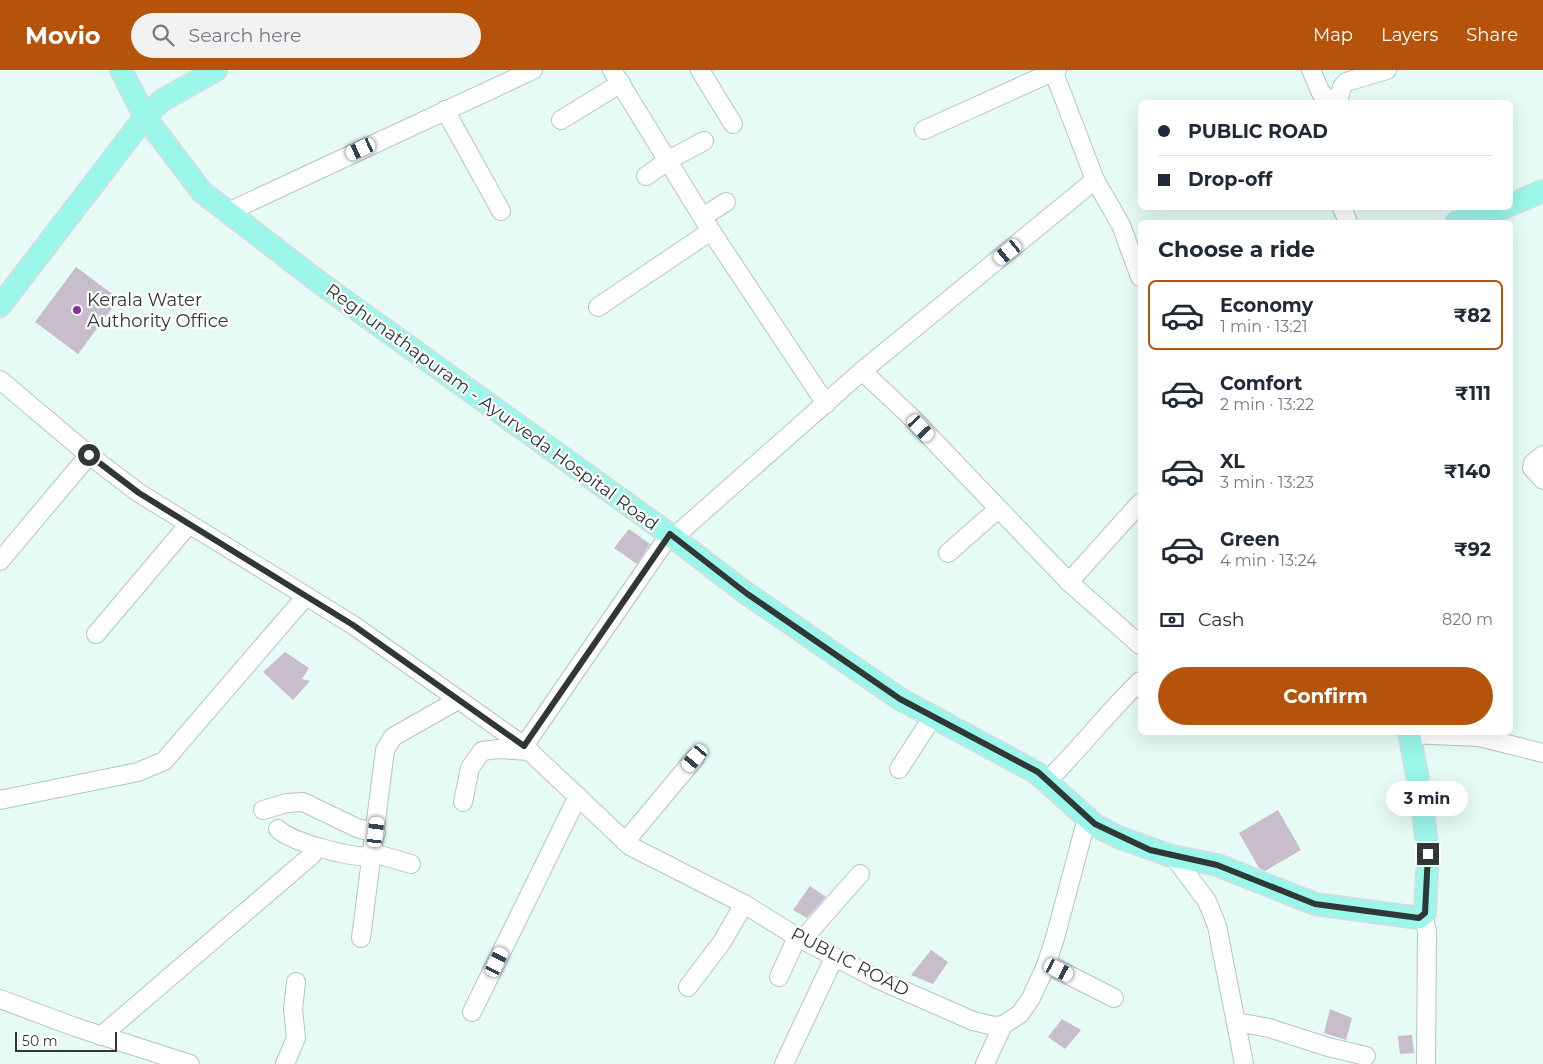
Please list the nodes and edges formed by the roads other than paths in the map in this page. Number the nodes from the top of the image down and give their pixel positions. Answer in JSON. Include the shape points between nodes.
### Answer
{"nodes":[{"id":1,"x":121,"y":70,"type":"edge"},
{"id":2,"x":216,"y":70,"type":"edge"},
{"id":3,"x":533,"y":70,"type":"edge"},
{"id":4,"x":700,"y":70,"type":"edge"},
{"id":5,"x":1311,"y":70,"type":"edge"},
{"id":6,"x":1387,"y":70,"type":"edge"},
{"id":7,"x":1055,"y":71,"type":"edge"},
{"id":8,"x":616,"y":77,"type":"edge"},
{"id":9,"x":1330,"y":100,"type":"edge"},
{"id":10,"x":1339,"y":100,"type":"edge"},
{"id":11,"x":445,"y":110,"type":"junction"},
{"id":12,"x":145,"y":117,"type":"junction"},
{"id":13,"x":561,"y":120,"type":"dead end"},
{"id":14,"x":734,"y":124,"type":"dead end"},
{"id":15,"x":924,"y":130,"type":"dead end"},
{"id":16,"x":704,"y":141,"type":"dead end"},
{"id":17,"x":669,"y":160,"type":"junction"},
{"id":18,"x":646,"y":176,"type":"dead end"},
{"id":19,"x":1095,"y":180,"type":"junction"},
{"id":20,"x":1543,"y":192,"type":"edge"},
{"id":21,"x":726,"y":202,"type":"dead end"},
{"id":22,"x":1513,"y":204,"type":"edge"},
{"id":23,"x":1497,"y":210,"type":"edge"},
{"id":24,"x":501,"y":211,"type":"dead end"},
{"id":25,"x":228,"y":212,"type":"junction"},
{"id":26,"x":1464,"y":220,"type":"edge"},
{"id":27,"x":707,"y":224,"type":"junction"},
{"id":28,"x":1138,"y":272,"type":"edge"},
{"id":29,"x":0,"y":306,"type":"edge"},
{"id":30,"x":598,"y":307,"type":"dead end"},
{"id":31,"x":862,"y":370,"type":"junction"},
{"id":32,"x":0,"y":380,"type":"edge"},
{"id":33,"x":826,"y":404,"type":"junction"},
{"id":34,"x":89,"y":455,"type":"junction"},
{"id":35,"x":1543,"y":455,"type":"edge"},
{"id":36,"x":1543,"y":480,"type":"edge"},
{"id":37,"x":1138,"y":506,"type":"edge"},
{"id":38,"x":998,"y":509,"type":"junction"},
{"id":39,"x":189,"y":524,"type":"junction"},
{"id":40,"x":672,"y":536,"type":"junction"},
{"id":41,"x":948,"y":553,"type":"dead end"},
{"id":42,"x":0,"y":561,"type":"edge"},
{"id":43,"x":1069,"y":582,"type":"junction"},
{"id":44,"x":306,"y":596,"type":"junction"},
{"id":45,"x":96,"y":634,"type":"dead end"},
{"id":46,"x":1138,"y":643,"type":"edge"},
{"id":47,"x":1138,"y":683,"type":"edge"},
{"id":48,"x":458,"y":700,"type":"junction"},
{"id":49,"x":932,"y":718,"type":"junction"},
{"id":50,"x":1409,"y":735,"type":"edge"},
{"id":51,"x":1444,"y":735,"type":"edge"},
{"id":52,"x":528,"y":749,"type":"junction"},
{"id":53,"x":1543,"y":753,"type":"edge"},
{"id":54,"x":695,"y":758,"type":"dead end"},
{"id":55,"x":899,"y":769,"type":"dead end"},
{"id":56,"x":1047,"y":781,"type":"junction"},
{"id":57,"x":578,"y":796,"type":"junction"},
{"id":58,"x":0,"y":800,"type":"edge"},
{"id":59,"x":463,"y":802,"type":"dead end"},
{"id":60,"x":262,"y":810,"type":"dead end"},
{"id":61,"x":1089,"y":820,"type":"junction"},
{"id":62,"x":278,"y":828,"type":"dead end"},
{"id":63,"x":376,"y":833,"type":"junction"},
{"id":64,"x":626,"y":842,"type":"junction"},
{"id":65,"x":312,"y":855,"type":"dead end"},
{"id":66,"x":373,"y":855,"type":"junction"},
{"id":67,"x":1174,"y":857,"type":"junction"},
{"id":68,"x":411,"y":864,"type":"dead end"},
{"id":69,"x":860,"y":874,"type":"dead end"},
{"id":70,"x":744,"y":904,"type":"junction"},
{"id":71,"x":1423,"y":915,"type":"junction"},
{"id":72,"x":797,"y":936,"type":"junction"},
{"id":73,"x":361,"y":938,"type":"dead end"},
{"id":74,"x":834,"y":958,"type":"junction"},
{"id":75,"x":1047,"y":964,"type":"junction"},
{"id":76,"x":776,"y":971,"type":"dead end"},
{"id":77,"x":296,"y":982,"type":"dead end"},
{"id":78,"x":688,"y":987,"type":"dead end"},
{"id":79,"x":1114,"y":998,"type":"dead end"},
{"id":80,"x":0,"y":999,"type":"edge"},
{"id":81,"x":472,"y":1012,"type":"dead end"},
{"id":82,"x":1237,"y":1022,"type":"junction"},
{"id":83,"x":1003,"y":1025,"type":"junction"},
{"id":84,"x":101,"y":1036,"type":"junction"},
{"id":85,"x":1366,"y":1056,"type":"dead end"},
{"id":86,"x":190,"y":1064,"type":"edge"},
{"id":87,"x":285,"y":1064,"type":"edge"},
{"id":88,"x":784,"y":1064,"type":"edge"},
{"id":89,"x":984,"y":1064,"type":"edge"},
{"id":90,"x":1244,"y":1064,"type":"edge"},
{"id":91,"x":1426,"y":1064,"type":"edge"}],
"edges":[{"from":1,"to":12,"type":"main road","name":"Reghunathapuram - Ayurveda Hospital Road"},
{"from":2,"to":12,"type":"main road","via":[[161,101]]},
{"from":3,"to":11,"type":"street"},
{"from":4,"to":14,"type":"street"},
{"from":5,"to":9,"type":"street","via":[[1321,93]]},
{"from":6,"to":10,"type":"street","via":[[1346,82]]},
{"from":7,"to":15,"type":"street"},
{"from":7,"to":19,"type":"street"},
{"from":8,"to":13,"type":"street"},
{"from":8,"to":17,"type":"street"},
{"from":11,"to":24,"type":"street"},
{"from":11,"to":25,"type":"street"},
{"from":12,"to":25,"type":"main road","name":"Reghunathapuram - Ayurveda Hospital Road","via":[[202,192]]},
{"from":12,"to":29,"type":"main road"},
{"from":16,"to":17,"type":"street"},
{"from":17,"to":18,"type":"street"},
{"from":17,"to":27,"type":"street"},
{"from":19,"to":28,"type":"street","via":[[1121,225]]},
{"from":19,"to":31,"type":"street"},
{"from":20,"to":22,"type":"main road"},
{"from":21,"to":27,"type":"street"},
{"from":23,"to":26,"type":"main road"},
{"from":25,"to":40,"type":"main road","name":"Reghunathapuram - Ayurveda Hospital Road","via":[[320,284]]},
{"from":27,"to":30,"type":"street"},
{"from":27,"to":33,"type":"street"},
{"from":31,"to":33,"type":"street"},
{"from":31,"to":38,"type":"street"},
{"from":32,"to":34,"type":"street","name":"PUBLIC ROAD"},
{"from":33,"to":40,"type":"street"},
{"from":34,"to":39,"type":"street","name":"PUBLIC ROAD","via":[[139,493]]},
{"from":34,"to":42,"type":"street"},
{"from":35,"to":36,"type":"street","via":[[1532,468]]},
{"from":37,"to":43,"type":"street"},
{"from":38,"to":41,"type":"street"},
{"from":38,"to":43,"type":"street"},
{"from":39,"to":44,"type":"street","name":"PUBLIC ROAD"},
{"from":39,"to":45,"type":"street"},
{"from":40,"to":49,"type":"main road","name":"Reghunathapuram - Ayurveda Hospital Road","via":[[746,593]]},
{"from":40,"to":52,"type":"street"},
{"from":43,"to":46,"type":"street"},
{"from":44,"to":48,"type":"street","name":"PUBLIC ROAD","via":[[353,625]]},
{"from":44,"to":58,"type":"street","via":[[158,766]]},
{"from":47,"to":56,"type":"street"},
{"from":48,"to":52,"type":"street","name":"PUBLIC ROAD"},
{"from":48,"to":63,"type":"street","via":[[410,726],[389,743]]},
{"from":49,"to":55,"type":"street"},
{"from":49,"to":56,"type":"main road","name":"Reghunathapuram - Ayurveda Hospital Road","via":[[1038,772]]},
{"from":50,"to":71,"type":"main road","via":[[1428,854]]},
{"from":51,"to":53,"type":"street","via":[[1479,737]]},
{"from":52,"to":57,"type":"street","name":"PUBLIC ROAD"},
{"from":52,"to":59,"type":"street","via":[[482,751],[470,768]]},
{"from":54,"to":64,"type":"street"},
{"from":56,"to":61,"type":"main road","name":"Reghunathapuram - Ayurveda Hospital Road"},
{"from":57,"to":64,"type":"street","name":"PUBLIC ROAD"},
{"from":57,"to":81,"type":"street"},
{"from":60,"to":63,"type":"street","via":[[303,802],[357,828]]},
{"from":61,"to":67,"type":"main road","name":"Reghunathapuram - Ayurveda Hospital Road","via":[[1118,836]]},
{"from":61,"to":75,"type":"street"},
{"from":62,"to":66,"type":"street","via":[[295,840],[360,857]]},
{"from":63,"to":66,"type":"street"},
{"from":64,"to":70,"type":"street","name":"PUBLIC ROAD"},
{"from":65,"to":84,"type":"street"},
{"from":66,"to":68,"type":"street"},
{"from":66,"to":73,"type":"street"},
{"from":67,"to":71,"type":"main road","name":"Reghunathapuram - Ayurveda Hospital Road","via":[[1217,865],[1315,904],[1419,918]]},
{"from":67,"to":82,"type":"street","via":[[1207,901],[1217,926]]},
{"from":69,"to":72,"type":"street"},
{"from":70,"to":72,"type":"street","name":"PUBLIC ROAD"},
{"from":70,"to":78,"type":"street","via":[[722,942]]},
{"from":71,"to":91,"type":"street","via":[[1427,931]]},
{"from":72,"to":74,"type":"street","name":"PUBLIC ROAD"},
{"from":72,"to":76,"type":"street"},
{"from":74,"to":83,"type":"street","name":"PUBLIC ROAD","via":[[973,1020]]},
{"from":74,"to":88,"type":"street"},
{"from":75,"to":79,"type":"street"},
{"from":75,"to":83,"type":"street","via":[[1024,1010]]},
{"from":77,"to":87,"type":"street","via":[[293,1010],[296,1038]]},
{"from":80,"to":84,"type":"street"},
{"from":82,"to":85,"type":"street"},
{"from":82,"to":90,"type":"street"},
{"from":83,"to":89,"type":"street"},
{"from":84,"to":86,"type":"street"}]}
